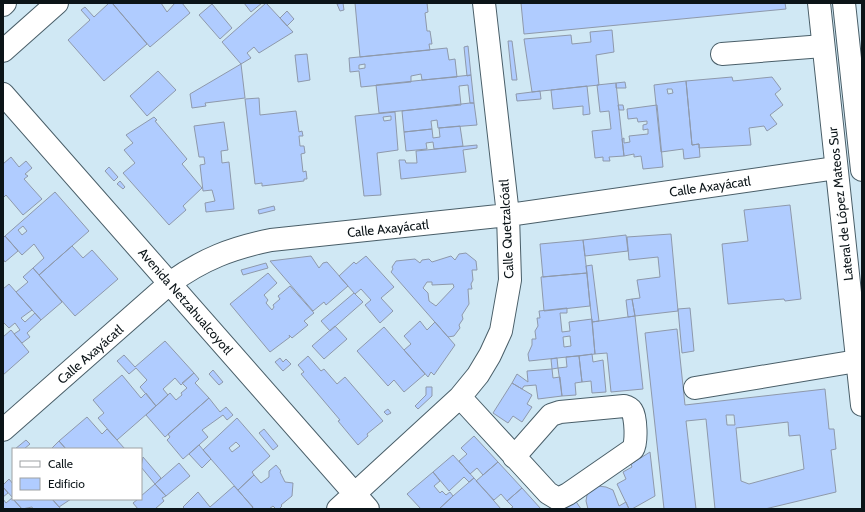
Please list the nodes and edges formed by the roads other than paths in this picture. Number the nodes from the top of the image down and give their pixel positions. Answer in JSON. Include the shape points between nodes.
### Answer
{"nodes":[{"id":1,"x":5,"y":3,"type":"edge"},
{"id":2,"x":56,"y":3,"type":"edge"},
{"id":3,"x":484,"y":3,"type":"edge"},
{"id":4,"x":819,"y":3,"type":"edge"},
{"id":5,"x":844,"y":3,"type":"edge"},
{"id":6,"x":3,"y":5,"type":"edge"},
{"id":7,"x":823,"y":46,"type":"junction"},
{"id":8,"x":3,"y":51,"type":"edge"},
{"id":9,"x":722,"y":54,"type":"dead end"},
{"id":10,"x":3,"y":94,"type":"edge"},
{"id":11,"x":836,"y":168,"type":"junction"},
{"id":12,"x":862,"y":170,"type":"edge"},
{"id":13,"x":508,"y":215,"type":"junction"},
{"id":14,"x":170,"y":283,"type":"junction"},
{"id":15,"x":857,"y":361,"type":"junction"},
{"id":16,"x":696,"y":388,"type":"dead end"},
{"id":17,"x":460,"y":397,"type":"junction"},
{"id":18,"x":862,"y":405,"type":"edge"},
{"id":19,"x":3,"y":430,"type":"edge"},
{"id":20,"x":514,"y":457,"type":"junction"},
{"id":21,"x":361,"y":502,"type":"edge"},
{"id":22,"x":338,"y":509,"type":"edge"}],
"edges":[{"from":1,"to":6,"type":"street"},
{"from":2,"to":8,"type":"street"},
{"from":3,"to":13,"type":"street","name":"Calle Quetzalcóatl"},
{"from":4,"to":7,"type":"street","name":"Lateral de López Mateos Sur"},
{"from":5,"to":12,"type":"street"},
{"from":7,"to":9,"type":"street"},
{"from":7,"to":11,"type":"street","name":"Lateral de López Mateos Sur"},
{"from":10,"to":14,"type":"street","name":"Avenida Netzahualcoyotl"},
{"from":11,"to":13,"type":"street","name":"Calle Axayácatl"},
{"from":11,"to":15,"type":"street","name":"Lateral de López Mateos Sur"},
{"from":13,"to":14,"type":"street","name":"Calle Axayácatl","via":[[272,240],[240,246],[190,268]]},
{"from":13,"to":17,"type":"street","name":"Calle Quetzalcóatl","via":[[510,280],[501,331],[478,375]]},
{"from":14,"to":19,"type":"street","name":"Calle Axayácatl"},
{"from":14,"to":21,"type":"street","name":"Avenida Netzahualcoyotl"},
{"from":15,"to":16,"type":"street"},
{"from":15,"to":18,"type":"street","name":"Lateral de López Mateos Sur"},
{"from":17,"to":20,"type":"street"},
{"from":17,"to":21,"type":"street","name":"Calle Quetzalcóatl"},
{"from":20,"to":20,"type":"street","via":[[548,493],[563,498],[633,449],[636,443],[633,413],[624,406],[551,415]]},
{"from":21,"to":22,"type":"street","name":"Calle Quetzalcóatl"}]}
